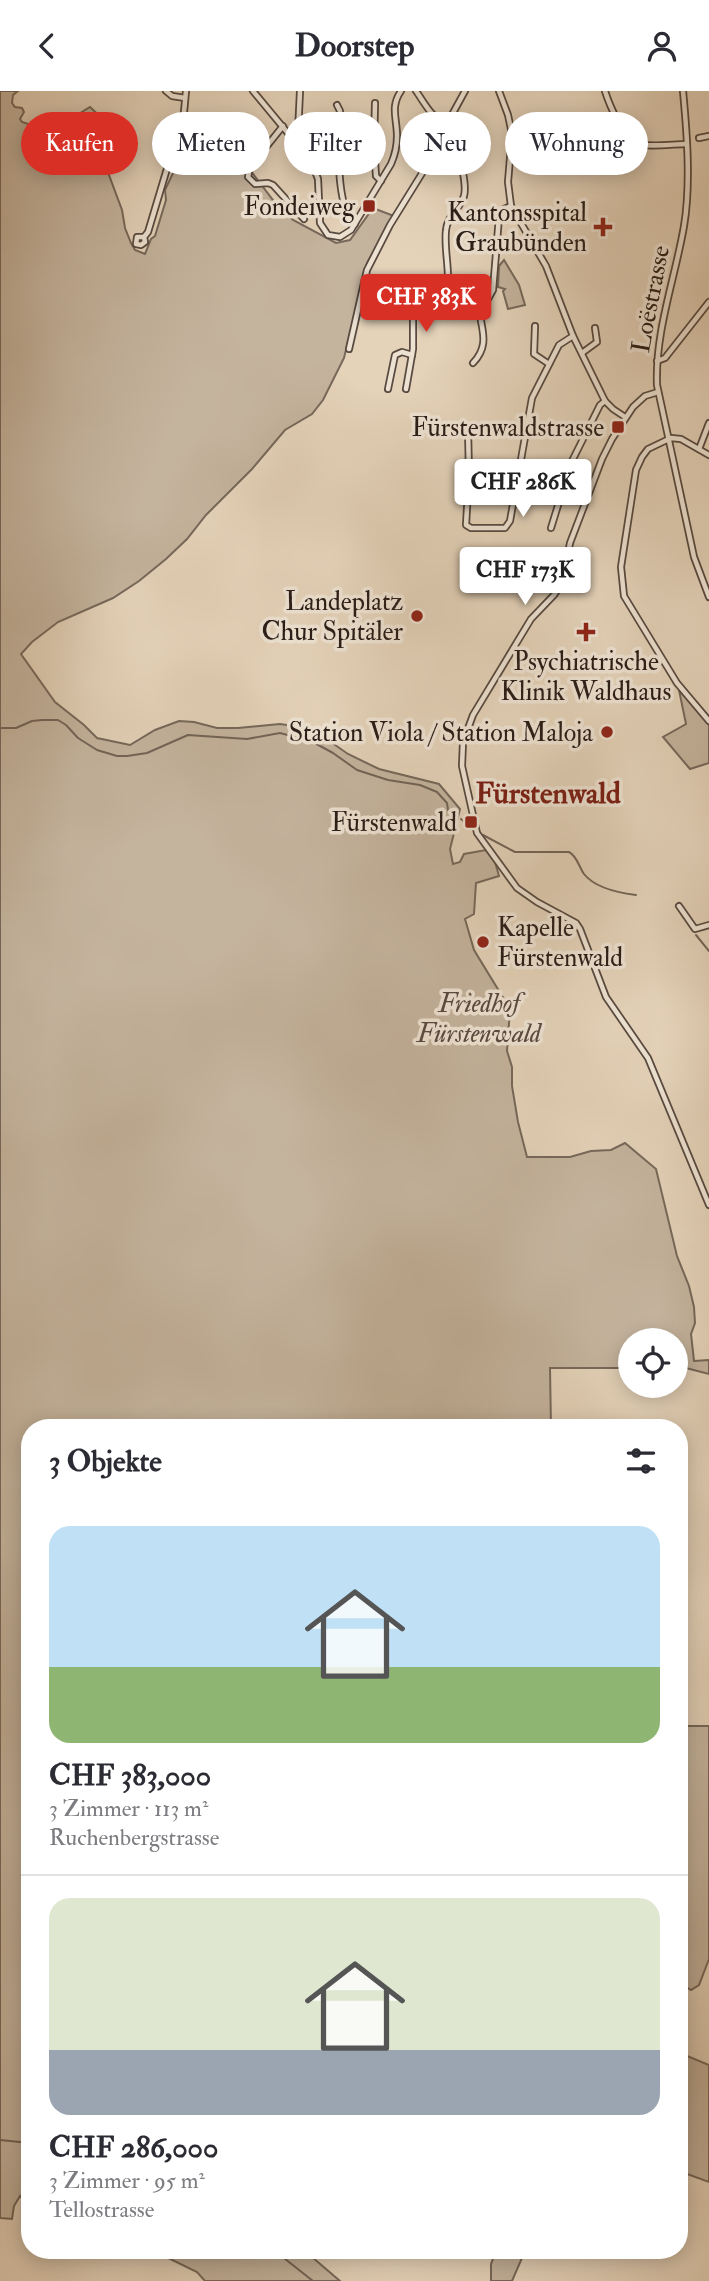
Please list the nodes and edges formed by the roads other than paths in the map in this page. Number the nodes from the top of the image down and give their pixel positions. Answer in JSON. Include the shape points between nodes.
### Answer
{"nodes":[{"id":1,"x":166,"y":91,"type":"edge"},
{"id":2,"x":253,"y":91,"type":"edge"},
{"id":3,"x":300,"y":91,"type":"edge"},
{"id":4,"x":401,"y":91,"type":"edge"},
{"id":5,"x":416,"y":91,"type":"edge"},
{"id":6,"x":465,"y":91,"type":"edge"},
{"id":7,"x":499,"y":91,"type":"edge"},
{"id":8,"x":605,"y":91,"type":"edge"},
{"id":9,"x":682,"y":91,"type":"edge"},
{"id":10,"x":186,"y":94,"type":"edge"},
{"id":11,"x":375,"y":103,"type":"dead end"},
{"id":12,"x":337,"y":105,"type":"dead end"},
{"id":13,"x":299,"y":112,"type":"edge"},
{"id":14,"x":431,"y":112,"type":"edge"},
{"id":15,"x":454,"y":112,"type":"edge"},
{"id":16,"x":283,"y":126,"type":"joint"},
{"id":17,"x":709,"y":136,"type":"edge"},
{"id":18,"x":699,"y":138,"type":"dead end"},
{"id":19,"x":686,"y":144,"type":"junction"},
{"id":20,"x":317,"y":175,"type":"edge"},
{"id":21,"x":421,"y":175,"type":"edge"},
{"id":22,"x":462,"y":175,"type":"edge"},
{"id":23,"x":381,"y":181,"type":"junction"},
{"id":24,"x":512,"y":206,"type":"junction"},
{"id":25,"x":304,"y":219,"type":"dead end"},
{"id":26,"x":355,"y":224,"type":"junction"},
{"id":27,"x":144,"y":237,"type":"dead end"},
{"id":28,"x":448,"y":285,"type":"junction"},
{"id":29,"x":479,"y":302,"type":"junction"},
{"id":30,"x":709,"y":302,"type":"edge"},
{"id":31,"x":535,"y":326,"type":"dead end"},
{"id":32,"x":595,"y":328,"type":"dead end"},
{"id":33,"x":573,"y":335,"type":"junction"},
{"id":34,"x":349,"y":349,"type":"dead end"},
{"id":35,"x":582,"y":353,"type":"junction"},
{"id":36,"x":412,"y":355,"type":"junction"},
{"id":37,"x":657,"y":361,"type":"junction"},
{"id":38,"x":473,"y":363,"type":"dead end"},
{"id":39,"x":549,"y":364,"type":"junction"},
{"id":40,"x":388,"y":389,"type":"dead end"},
{"id":41,"x":406,"y":389,"type":"dead end"},
{"id":42,"x":658,"y":392,"type":"junction"},
{"id":43,"x":605,"y":401,"type":"junction"},
{"id":44,"x":625,"y":417,"type":"junction"},
{"id":45,"x":709,"y":423,"type":"edge"},
{"id":46,"x":468,"y":429,"type":"dead end"},
{"id":47,"x":669,"y":439,"type":"junction"},
{"id":48,"x":699,"y":449,"type":"junction"},
{"id":49,"x":709,"y":455,"type":"edge"},
{"id":50,"x":564,"y":486,"type":"junction"},
{"id":51,"x":590,"y":490,"type":"junction"},
{"id":52,"x":551,"y":528,"type":"dead end"},
{"id":53,"x":709,"y":597,"type":"edge"},
{"id":54,"x":709,"y":721,"type":"edge"},
{"id":55,"x":679,"y":906,"type":"dead end"},
{"id":56,"x":709,"y":925,"type":"edge"},
{"id":57,"x":709,"y":1205,"type":"edge"}],
"edges":[{"from":1,"to":10,"type":"street","via":[[173,96]]},
{"from":2,"to":16,"type":"street"},
{"from":3,"to":13,"type":"street"},
{"from":4,"to":23,"type":"street","via":[[393,109],[396,152]]},
{"from":5,"to":14,"type":"street"},
{"from":6,"to":15,"type":"street"},
{"from":7,"to":24,"type":"street","via":[[512,134],[508,182]]},
{"from":8,"to":19,"type":"street","via":[[632,141]]},
{"from":9,"to":19,"type":"street","name":"Loëstrasse"},
{"from":10,"to":27,"type":"street"},
{"from":11,"to":23,"type":"street","via":[[374,155],[376,176]]},
{"from":12,"to":26,"type":"street","via":[[342,189],[348,217]]},
{"from":16,"to":25,"type":"street","via":[[250,167],[248,177],[255,184],[273,185]]},
{"from":17,"to":18,"type":"street"},
{"from":19,"to":37,"type":"street","name":"Loëstrasse","via":[[685,215]]},
{"from":20,"to":26,"type":"street","via":[[322,229],[340,237]]},
{"from":21,"to":34,"type":"street","via":[[368,270]]},
{"from":22,"to":28,"type":"street","via":[[461,204],[446,225]]},
{"from":23,"to":26,"type":"street"},
{"from":24,"to":29,"type":"street","via":[[499,216],[492,295]]},
{"from":24,"to":33,"type":"street","via":[[546,266]]},
{"from":28,"to":29,"type":"street"},
{"from":28,"to":36,"type":"street","via":[[421,288],[413,294]]},
{"from":29,"to":38,"type":"street","via":[[483,341]]},
{"from":30,"to":37,"type":"street","via":[[665,358]]},
{"from":31,"to":39,"type":"street","via":[[534,354]]},
{"from":32,"to":35,"type":"street","via":[[597,342]]},
{"from":33,"to":35,"type":"street"},
{"from":33,"to":39,"type":"street","via":[[559,345]]},
{"from":35,"to":43,"type":"street"},
{"from":36,"to":40,"type":"street","via":[[395,355]]},
{"from":36,"to":41,"type":"street"},
{"from":37,"to":42,"type":"street","name":"Loëstrasse"},
{"from":39,"to":46,"type":"street","via":[[529,406],[510,521],[505,528],[466,525]]},
{"from":42,"to":44,"type":"street","via":[[640,399]]},
{"from":42,"to":47,"type":"street","name":"Loëstrasse"},
{"from":43,"to":44,"type":"street"},
{"from":43,"to":50,"type":"street","via":[[579,444]]},
{"from":44,"to":51,"type":"street"},
{"from":45,"to":48,"type":"street"},
{"from":47,"to":48,"type":"street","via":[[681,439]]},
{"from":47,"to":53,"type":"street","name":"Loëstrasse","via":[[694,557]]},
{"from":47,"to":54,"type":"street","via":[[649,449],[638,463],[621,580],[624,596],[673,677]]},
{"from":48,"to":49,"type":"street"},
{"from":50,"to":51,"type":"street"},
{"from":50,"to":52,"type":"street"},
{"from":51,"to":57,"type":"street","via":[[570,543],[562,583],[531,619],[473,715],[465,732],[462,766],[477,833],[517,888],[578,925],[606,997],[648,1058]]},
{"from":55,"to":56,"type":"street","via":[[695,929]]}]}
